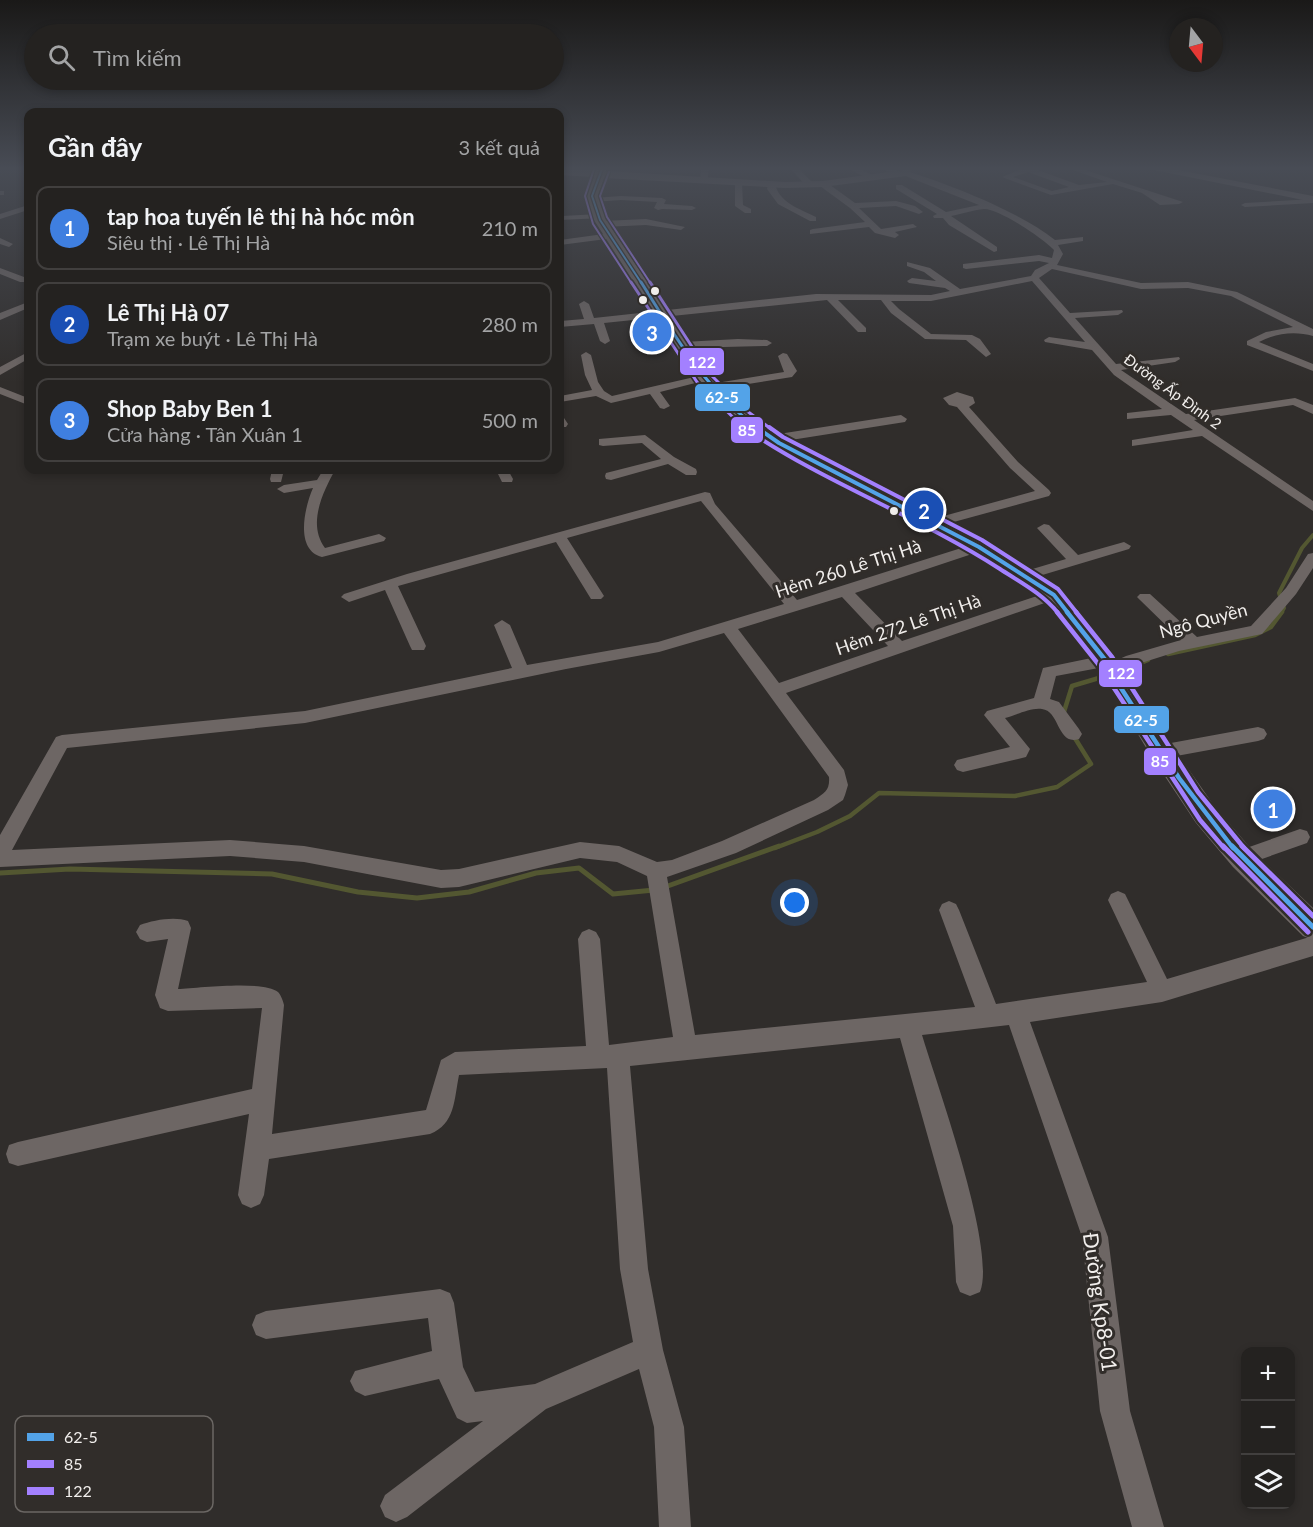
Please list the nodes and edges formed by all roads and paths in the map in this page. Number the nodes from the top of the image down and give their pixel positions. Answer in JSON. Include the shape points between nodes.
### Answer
{"nodes":[{"id":1,"x":616,"y":240,"type":"edge"},
{"id":2,"x":980,"y":240,"type":"edge"},
{"id":3,"x":1049,"y":240,"type":"edge"},
{"id":4,"x":1071,"y":240,"type":"edge"},
{"id":5,"x":1053,"y":243,"type":"junction"},
{"id":6,"x":994,"y":249,"type":"dead end"},
{"id":7,"x":910,"y":264,"type":"dead end"},
{"id":8,"x":1053,"y":264,"type":"junction"},
{"id":9,"x":966,"y":266,"type":"dead end"},
{"id":10,"x":3,"y":274,"type":"edge"},
{"id":11,"x":1034,"y":278,"type":"junction"},
{"id":12,"x":24,"y":280,"type":"edge"},
{"id":13,"x":912,"y":281,"type":"dead end"},
{"id":14,"x":947,"y":285,"type":"junction"},
{"id":15,"x":959,"y":293,"type":"junction"},
{"id":16,"x":830,"y":297,"type":"junction"},
{"id":17,"x":885,"y":299,"type":"junction"},
{"id":18,"x":584,"y":304,"type":"dead end"},
{"id":19,"x":24,"y":307,"type":"edge"},
{"id":20,"x":1118,"y":312,"type":"dead end"},
{"id":21,"x":664,"y":315,"type":"junction"},
{"id":22,"x":1067,"y":316,"type":"junction"},
{"id":23,"x":0,"y":317,"type":"edge"},
{"id":24,"x":1313,"y":319,"type":"edge"},
{"id":25,"x":594,"y":322,"type":"junction"},
{"id":26,"x":1291,"y":322,"type":"junction"},
{"id":27,"x":564,"y":324,"type":"edge"},
{"id":28,"x":861,"y":330,"type":"dead end"},
{"id":29,"x":1309,"y":331,"type":"edge"},
{"id":30,"x":1049,"y":340,"type":"dead end"},
{"id":31,"x":605,"y":341,"type":"dead end"},
{"id":32,"x":767,"y":343,"type":"dead end"},
{"id":33,"x":683,"y":345,"type":"junction"},
{"id":34,"x":1095,"y":347,"type":"junction"},
{"id":35,"x":986,"y":354,"type":"dead end"},
{"id":36,"x":586,"y":355,"type":"dead end"},
{"id":37,"x":783,"y":356,"type":"dead end"},
{"id":38,"x":24,"y":357,"type":"edge"},
{"id":39,"x":1175,"y":359,"type":"dead end"},
{"id":40,"x":1114,"y":368,"type":"junction"},
{"id":41,"x":1313,"y":368,"type":"edge"},
{"id":42,"x":0,"y":372,"type":"edge"},
{"id":43,"x":707,"y":382,"type":"junction"},
{"id":44,"x":0,"y":390,"type":"edge"},
{"id":45,"x":653,"y":390,"type":"junction"},
{"id":46,"x":599,"y":392,"type":"junction"},
{"id":47,"x":564,"y":398,"type":"edge"},
{"id":48,"x":24,"y":400,"type":"edge"},
{"id":49,"x":962,"y":405,"type":"dead end"},
{"id":50,"x":664,"y":406,"type":"dead end"},
{"id":51,"x":1313,"y":410,"type":"edge"},
{"id":52,"x":1178,"y":415,"type":"junction"},
{"id":53,"x":1131,"y":416,"type":"dead end"},
{"id":54,"x":902,"y":419,"type":"dead end"},
{"id":55,"x":1204,"y":432,"type":"junction"},
{"id":56,"x":772,"y":439,"type":"junction"},
{"id":57,"x":603,"y":442,"type":"dead end"},
{"id":58,"x":1136,"y":443,"type":"dead end"},
{"id":59,"x":670,"y":460,"type":"junction"},
{"id":60,"x":691,"y":472,"type":"dead end"},
{"id":61,"x":327,"y":474,"type":"edge"},
{"id":62,"x":611,"y":476,"type":"dead end"},
{"id":63,"x":279,"y":479,"type":"edge"},
{"id":64,"x":321,"y":483,"type":"junction"},
{"id":65,"x":1313,"y":494,"type":"edge"},
{"id":66,"x":1298,"y":497,"type":"junction"},
{"id":67,"x":1313,"y":507,"type":"edge"},
{"id":68,"x":934,"y":523,"type":"junction"},
{"id":69,"x":1044,"y":528,"type":"dead end"},
{"id":70,"x":559,"y":536,"type":"junction"},
{"id":71,"x":379,"y":538,"type":"dead end"},
{"id":72,"x":1124,"y":546,"type":"dead end"},
{"id":73,"x":979,"y":547,"type":"junction"},
{"id":74,"x":1075,"y":560,"type":"junction"},
{"id":75,"x":1312,"y":564,"type":"edge"},
{"id":76,"x":1024,"y":576,"type":"junction"},
{"id":77,"x":390,"y":584,"type":"junction"},
{"id":78,"x":845,"y":591,"type":"junction"},
{"id":79,"x":1054,"y":595,"type":"junction"},
{"id":80,"x":597,"y":596,"type":"dead end"},
{"id":81,"x":349,"y":597,"type":"dead end"},
{"id":82,"x":1145,"y":597,"type":"dead end"},
{"id":83,"x":794,"y":606,"type":"junction"},
{"id":84,"x":502,"y":625,"type":"dead end"},
{"id":85,"x":728,"y":627,"type":"junction"},
{"id":86,"x":1191,"y":639,"type":"junction"},
{"id":87,"x":418,"y":646,"type":"dead end"},
{"id":88,"x":898,"y":648,"type":"junction"},
{"id":89,"x":522,"y":672,"type":"junction"},
{"id":90,"x":1112,"y":674,"type":"junction"},
{"id":91,"x":776,"y":690,"type":"junction"},
{"id":92,"x":1041,"y":702,"type":"junction"},
{"id":93,"x":1258,"y":734,"type":"dead end"},
{"id":94,"x":1073,"y":735,"type":"dead end"},
{"id":95,"x":1160,"y":752,"type":"junction"},
{"id":96,"x":963,"y":765,"type":"dead end"},
{"id":97,"x":1300,"y":837,"type":"dead end"},
{"id":98,"x":0,"y":853,"type":"edge"},
{"id":99,"x":1242,"y":858,"type":"junction"},
{"id":100,"x":0,"y":859,"type":"edge"},
{"id":101,"x":658,"y":882,"type":"junction"},
{"id":102,"x":1118,"y":900,"type":"dead end"},
{"id":103,"x":949,"y":910,"type":"dead end"},
{"id":104,"x":1313,"y":927,"type":"edge"},
{"id":105,"x":147,"y":932,"type":"dead end"},
{"id":106,"x":589,"y":939,"type":"dead end"},
{"id":107,"x":1313,"y":946,"type":"edge"},
{"id":108,"x":1162,"y":991,"type":"junction"},
{"id":109,"x":1016,"y":1014,"type":"junction"},
{"id":110,"x":990,"y":1017,"type":"junction"},
{"id":111,"x":908,"y":1026,"type":"junction"},
{"id":112,"x":686,"y":1047,"type":"junction"},
{"id":113,"x":608,"y":1057,"type":"junction"},
{"id":114,"x":262,"y":1099,"type":"junction"},
{"id":115,"x":258,"y":1148,"type":"junction"},
{"id":116,"x":18,"y":1154,"type":"dead end"},
{"id":117,"x":251,"y":1195,"type":"dead end"},
{"id":118,"x":970,"y":1282,"type":"dead end"},
{"id":119,"x":266,"y":1325,"type":"dead end"},
{"id":120,"x":649,"y":1350,"type":"junction"},
{"id":121,"x":448,"y":1362,"type":"junction"},
{"id":122,"x":365,"y":1381,"type":"dead end"},
{"id":123,"x":536,"y":1399,"type":"junction"},
{"id":124,"x":396,"y":1506,"type":"dead end"},
{"id":125,"x":675,"y":1527,"type":"edge"},
{"id":126,"x":1148,"y":1527,"type":"edge"}],
"edges":[{"from":1,"to":21,"type":"street"},
{"from":2,"to":6,"type":"street"},
{"from":3,"to":5,"type":"street"},
{"from":4,"to":5,"type":"street"},
{"from":5,"to":8,"type":"street","via":[[1058,251]]},
{"from":7,"to":14,"type":"street","via":[[927,270]]},
{"from":8,"to":9,"type":"street","via":[[1039,258]]},
{"from":8,"to":11,"type":"street"},
{"from":8,"to":26,"type":"street","via":[[1141,286],[1188,285],[1234,294]]},
{"from":10,"to":12,"type":"street"},
{"from":11,"to":15,"type":"street"},
{"from":11,"to":22,"type":"street","name":"Đường Ấp Đình 2"},
{"from":13,"to":14,"type":"street"},
{"from":14,"to":15,"type":"street"},
{"from":15,"to":17,"type":"street"},
{"from":16,"to":17,"type":"street"},
{"from":16,"to":21,"type":"street"},
{"from":16,"to":28,"type":"street"},
{"from":17,"to":35,"type":"street","via":[[929,337],[968,337]]},
{"from":18,"to":25,"type":"street"},
{"from":19,"to":23,"type":"street"},
{"from":20,"to":22,"type":"street"},
{"from":21,"to":25,"type":"street"},
{"from":21,"to":33,"type":"street"},
{"from":22,"to":34,"type":"street","name":"Đường Ấp Đình 2"},
{"from":24,"to":26,"type":"street"},
{"from":25,"to":27,"type":"street"},
{"from":25,"to":31,"type":"street"},
{"from":26,"to":29,"type":"street"},
{"from":29,"to":41,"type":"street","via":[[1276,331],[1251,343]]},
{"from":30,"to":34,"type":"street"},
{"from":32,"to":33,"type":"street"},
{"from":33,"to":43,"type":"street"},
{"from":34,"to":40,"type":"street","name":"Đường Ấp Đình 2"},
{"from":36,"to":46,"type":"street"},
{"from":37,"to":43,"type":"street","via":[[791,371],[788,375]]},
{"from":38,"to":42,"type":"street"},
{"from":39,"to":40,"type":"street"},
{"from":40,"to":52,"type":"street","name":"Đường Ấp Đình 2"},
{"from":43,"to":45,"type":"street"},
{"from":43,"to":56,"type":"street","via":[[742,417]]},
{"from":44,"to":48,"type":"street"},
{"from":45,"to":46,"type":"street","via":[[616,400]]},
{"from":45,"to":50,"type":"street"},
{"from":46,"to":47,"type":"street"},
{"from":49,"to":68,"type":"street","via":[[1044,493]]},
{"from":51,"to":52,"type":"street","via":[[1295,401]]},
{"from":52,"to":53,"type":"street"},
{"from":52,"to":55,"type":"street","name":"Đường Ấp Đình 2"},
{"from":54,"to":56,"type":"street"},
{"from":55,"to":58,"type":"street"},
{"from":55,"to":66,"type":"street","name":"Đường Ấp Đình 2"},
{"from":56,"to":68,"type":"street"},
{"from":57,"to":59,"type":"street","via":[[645,439]]},
{"from":59,"to":60,"type":"street"},
{"from":59,"to":62,"type":"street"},
{"from":61,"to":64,"type":"street"},
{"from":63,"to":64,"type":"street"},
{"from":64,"to":71,"type":"street","via":[[311,506],[312,532],[322,553]]},
{"from":65,"to":66,"type":"street"},
{"from":66,"to":67,"type":"street","name":"Đường Ấp Đình 2"},
{"from":68,"to":73,"type":"street"},
{"from":69,"to":74,"type":"street"},
{"from":70,"to":77,"type":"street"},
{"from":70,"to":80,"type":"street"},
{"from":70,"to":83,"type":"street","via":[[705,496]]},
{"from":72,"to":74,"type":"street"},
{"from":73,"to":76,"type":"street"},
{"from":73,"to":78,"type":"street","name":"Hẻm 260 Lê Thị Hà"},
{"from":74,"to":76,"type":"street"},
{"from":75,"to":86,"type":"street","name":"Ngô Quyền","via":[[1256,630]]},
{"from":76,"to":79,"type":"street"},
{"from":77,"to":81,"type":"street"},
{"from":77,"to":87,"type":"street"},
{"from":78,"to":83,"type":"street","name":"Hẻm 260 Lê Thị Hà"},
{"from":78,"to":88,"type":"street"},
{"from":79,"to":88,"type":"street","name":"Hẻm 272 Lê Thị Hà"},
{"from":79,"to":90,"type":"street"},
{"from":82,"to":86,"type":"street"},
{"from":83,"to":85,"type":"street","name":"Hẻm 260 Lê Thị Hà"},
{"from":84,"to":89,"type":"street"},
{"from":85,"to":89,"type":"street","name":"Hẻm 260 Lê Thị Hà","via":[[659,647]]},
{"from":85,"to":91,"type":"street"},
{"from":86,"to":90,"type":"street","name":"Ngô Quyền","via":[[1132,660]]},
{"from":88,"to":91,"type":"street","name":"Hẻm 272 Lê Thị Hà"},
{"from":89,"to":98,"type":"street","name":"Hẻm 260 Lê Thị Hà","via":[[305,717],[63,741]]},
{"from":90,"to":92,"type":"street","name":"Ngô Quyền","via":[[1049,672]]},
{"from":90,"to":95,"type":"street"},
{"from":91,"to":101,"type":"street","via":[[838,775],[837,795],[672,868]]},
{"from":92,"to":94,"type":"street","via":[[1053,706]]},
{"from":92,"to":96,"type":"street","via":[[993,715],[1020,752]]},
{"from":93,"to":95,"type":"street"},
{"from":95,"to":99,"type":"street"},
{"from":97,"to":99,"type":"street"},
{"from":99,"to":104,"type":"street"},
{"from":100,"to":101,"type":"street","via":[[230,848],[304,854],[441,879],[580,850],[619,854]]},
{"from":101,"to":112,"type":"street"},
{"from":102,"to":108,"type":"street"},
{"from":103,"to":110,"type":"street"},
{"from":105,"to":114,"type":"street","via":[[181,928],[166,994],[168,1000],[270,1000],[273,1005]]},
{"from":106,"to":113,"type":"street"},
{"from":107,"to":108,"type":"street"},
{"from":108,"to":109,"type":"street"},
{"from":109,"to":110,"type":"street"},
{"from":109,"to":126,"type":"street","name":"Đường Kp8-01","via":[[1095,1237],[1114,1411]]},
{"from":110,"to":111,"type":"street"},
{"from":111,"to":112,"type":"street"},
{"from":111,"to":118,"type":"street","via":[[966,1226]]},
{"from":112,"to":113,"type":"street"},
{"from":113,"to":115,"type":"street","via":[[455,1064],[449,1068],[439,1113],[429,1122]]},
{"from":113,"to":120,"type":"street","via":[[634,1269]]},
{"from":114,"to":115,"type":"street"},
{"from":114,"to":116,"type":"street"},
{"from":115,"to":117,"type":"street"},
{"from":119,"to":121,"type":"street","via":[[440,1303]]},
{"from":120,"to":123,"type":"street"},
{"from":120,"to":125,"type":"street","via":[[669,1427]]},
{"from":121,"to":122,"type":"street"},
{"from":121,"to":123,"type":"street","via":[[467,1408]]},
{"from":123,"to":124,"type":"street"}]}
